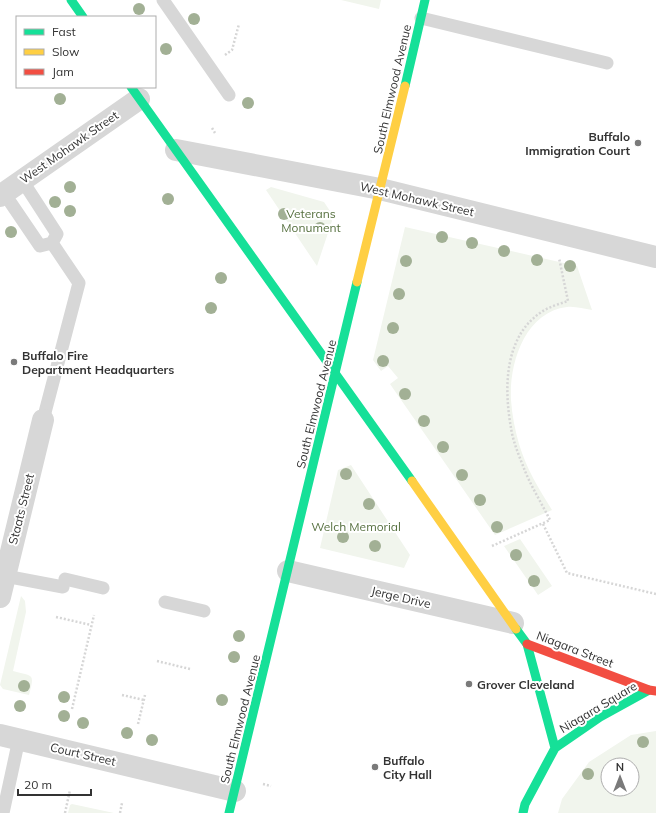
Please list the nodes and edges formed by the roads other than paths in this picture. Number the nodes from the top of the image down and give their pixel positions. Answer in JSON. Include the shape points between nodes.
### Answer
{"nodes":[{"id":1,"x":71,"y":0,"type":"edge"},
{"id":2,"x":163,"y":0,"type":"edge"},
{"id":3,"x":425,"y":0,"type":"edge"},
{"id":4,"x":82,"y":16,"type":"edge"},
{"id":5,"x":421,"y":18,"type":"junction"},
{"id":6,"x":607,"y":63,"type":"dead end"},
{"id":7,"x":135,"y":93,"type":"edge"},
{"id":8,"x":229,"y":94,"type":"dead end"},
{"id":9,"x":176,"y":150,"type":"junction"},
{"id":10,"x":22,"y":180,"type":"junction"},
{"id":11,"x":380,"y":189,"type":"junction"},
{"id":12,"x":2,"y":194,"type":"edge"},
{"id":13,"x":52,"y":243,"type":"junction"},
{"id":14,"x":656,"y":257,"type":"edge"},
{"id":15,"x":336,"y":374,"type":"junction"},
{"id":16,"x":43,"y":420,"type":"joint"},
{"id":17,"x":288,"y":571,"type":"junction"},
{"id":18,"x":5,"y":576,"type":"junction"},
{"id":19,"x":103,"y":588,"type":"dead end"},
{"id":20,"x":0,"y":597,"type":"edge"},
{"id":21,"x":165,"y":602,"type":"dead end"},
{"id":22,"x":204,"y":611,"type":"dead end"},
{"id":23,"x":513,"y":623,"type":"junction"},
{"id":24,"x":527,"y":644,"type":"junction"},
{"id":25,"x":653,"y":691,"type":"edge"},
{"id":26,"x":10,"y":737,"type":"edge"},
{"id":27,"x":555,"y":748,"type":"junction"},
{"id":28,"x":235,"y":790,"type":"junction"},
{"id":29,"x":3,"y":813,"type":"edge"},
{"id":30,"x":229,"y":813,"type":"edge"},
{"id":31,"x":522,"y":813,"type":"edge"}],
"edges":[{"from":1,"to":4,"type":"main road"},
{"from":2,"to":8,"type":"lane"},
{"from":3,"to":5,"type":"main road","name":"South Elmwood Avenue"},
{"from":5,"to":6,"type":"lane"},
{"from":5,"to":11,"type":"main road","name":"South Elmwood Avenue"},
{"from":7,"to":9,"type":"main road"},
{"from":7,"to":10,"type":"street","name":"West Mohawk Street"},
{"from":9,"to":11,"type":"street","name":"West Mohawk Street"},
{"from":9,"to":15,"type":"main road"},
{"from":10,"to":12,"type":"street","name":"West Mohawk Street"},
{"from":10,"to":13,"type":"lane","via":[[57,234]]},
{"from":11,"to":14,"type":"street","name":"West Mohawk Street"},
{"from":11,"to":15,"type":"main road","name":"South Elmwood Avenue"},
{"from":12,"to":13,"type":"lane","via":[[40,246]]},
{"from":13,"to":16,"type":"lane","via":[[79,283]]},
{"from":15,"to":17,"type":"main road","name":"South Elmwood Avenue"},
{"from":15,"to":23,"type":"main road"},
{"from":16,"to":18,"type":"street","name":"Staats Street"},
{"from":17,"to":23,"type":"street","name":"Jerge Drive"},
{"from":17,"to":28,"type":"main road","name":"South Elmwood Avenue"},
{"from":18,"to":19,"type":"lane"},
{"from":18,"to":20,"type":"street","name":"Staats Street"},
{"from":21,"to":22,"type":"lane"},
{"from":23,"to":24,"type":"main road"},
{"from":24,"to":25,"type":"main road","name":"Niagara Street"},
{"from":24,"to":27,"type":"main road","name":"Niagara Street"},
{"from":25,"to":27,"type":"main road","name":"Niagara Square","via":[[600,717]]},
{"from":26,"to":28,"type":"street","name":"Court Street"},
{"from":26,"to":29,"type":"lane"},
{"from":27,"to":31,"type":"main road","name":"Niagara Square"},
{"from":28,"to":30,"type":"main road","name":"South Elmwood Avenue"}]}
